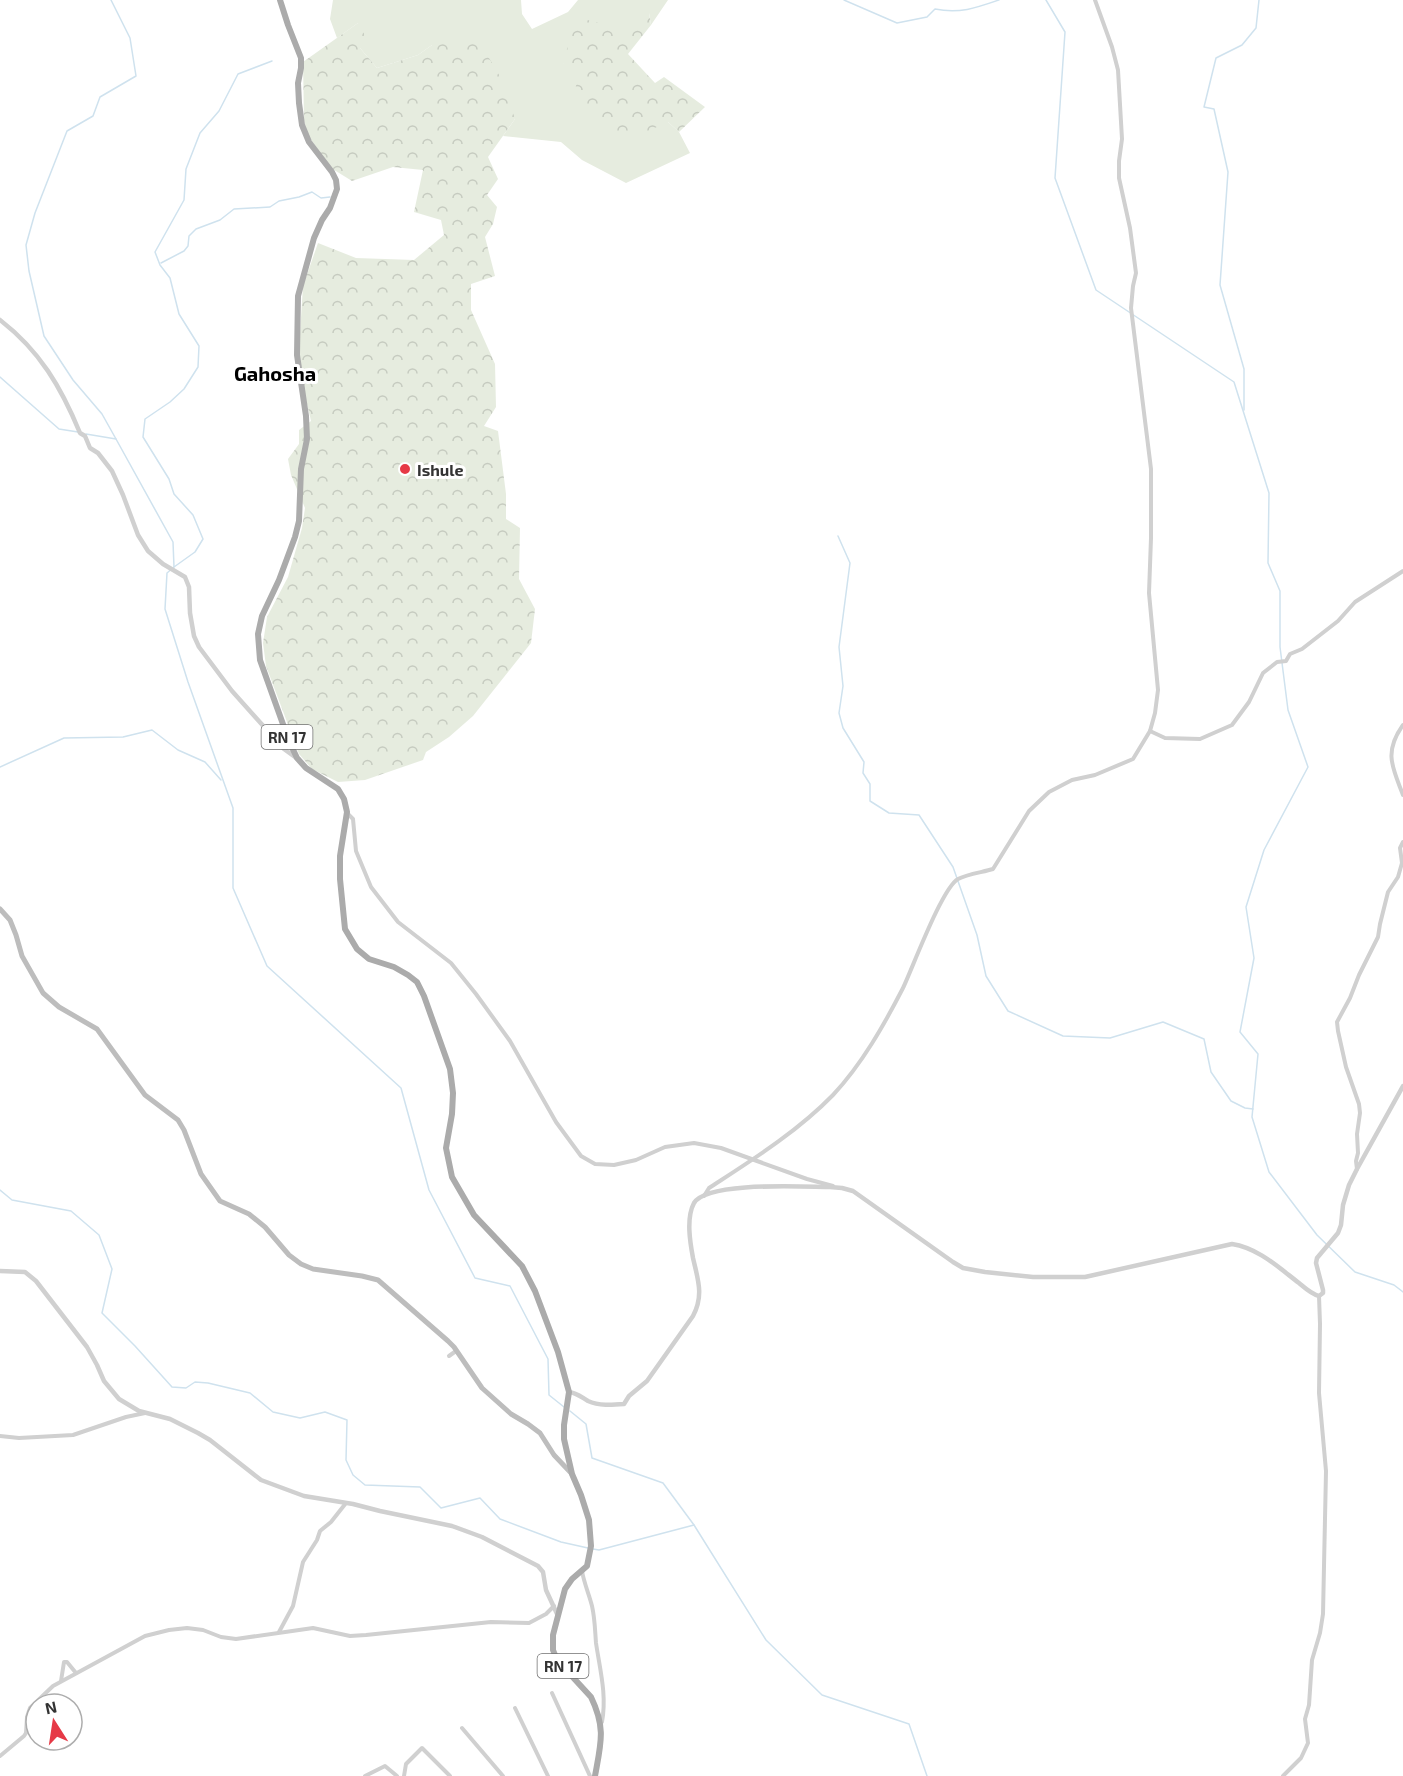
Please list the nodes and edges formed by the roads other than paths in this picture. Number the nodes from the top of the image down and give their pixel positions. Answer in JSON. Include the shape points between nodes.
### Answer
{"nodes":[{"id":1,"x":280,"y":0,"type":"edge"},
{"id":2,"x":1095,"y":0,"type":"edge"},
{"id":3,"x":1124,"y":163,"type":"dead end"},
{"id":4,"x":1119,"y":165,"type":"junction"},
{"id":5,"x":0,"y":320,"type":"edge"},
{"id":6,"x":1403,"y":571,"type":"edge"},
{"id":7,"x":1403,"y":725,"type":"edge"},
{"id":8,"x":1150,"y":730,"type":"junction"},
{"id":9,"x":297,"y":758,"type":"junction"},
{"id":10,"x":1403,"y":795,"type":"edge"},
{"id":11,"x":347,"y":812,"type":"junction"},
{"id":12,"x":1403,"y":842,"type":"edge"},
{"id":13,"x":0,"y":909,"type":"edge"},
{"id":14,"x":1403,"y":1086,"type":"edge"},
{"id":15,"x":752,"y":1160,"type":"junction"},
{"id":16,"x":1356,"y":1168,"type":"junction"},
{"id":17,"x":842,"y":1188,"type":"junction"},
{"id":18,"x":703,"y":1196,"type":"junction"},
{"id":19,"x":0,"y":1271,"type":"edge"},
{"id":20,"x":1319,"y":1296,"type":"junction"},
{"id":21,"x":456,"y":1351,"type":"junction"},
{"id":22,"x":449,"y":1356,"type":"dead end"},
{"id":23,"x":569,"y":1392,"type":"junction"},
{"id":24,"x":500,"y":1394,"type":"dead end"},
{"id":25,"x":493,"y":1399,"type":"junction"},
{"id":26,"x":145,"y":1413,"type":"junction"},
{"id":27,"x":89,"y":1422,"type":"dead end"},
{"id":28,"x":93,"y":1428,"type":"junction"},
{"id":29,"x":0,"y":1436,"type":"edge"},
{"id":30,"x":572,"y":1474,"type":"junction"},
{"id":31,"x":346,"y":1503,"type":"junction"},
{"id":32,"x":581,"y":1570,"type":"junction"},
{"id":33,"x":555,"y":1606,"type":"junction"},
{"id":34,"x":558,"y":1616,"type":"junction"},
{"id":35,"x":279,"y":1632,"type":"junction"},
{"id":36,"x":76,"y":1673,"type":"junction"},
{"id":37,"x":61,"y":1681,"type":"junction"},
{"id":38,"x":552,"y":1693,"type":"dead end"},
{"id":39,"x":515,"y":1708,"type":"dead end"},
{"id":40,"x":601,"y":1725,"type":"junction"},
{"id":41,"x":462,"y":1728,"type":"dead end"},
{"id":42,"x":0,"y":1756,"type":"edge"},
{"id":43,"x":593,"y":1775,"type":"edge"},
{"id":44,"x":365,"y":1776,"type":"edge"},
{"id":45,"x":397,"y":1776,"type":"edge"},
{"id":46,"x":404,"y":1776,"type":"edge"},
{"id":47,"x":450,"y":1776,"type":"edge"},
{"id":48,"x":503,"y":1776,"type":"edge"},
{"id":49,"x":548,"y":1776,"type":"edge"},
{"id":50,"x":1283,"y":1776,"type":"edge"}],
"edges":[{"from":1,"to":9,"type":"main road","number":"RN 17","via":[[301,58],[298,83],[302,125],[336,180],[298,296],[297,355],[307,439],[301,469],[299,521],[258,634],[260,660]]},
{"from":2,"to":4,"type":"street","via":[[1118,70],[1122,139]]},
{"from":3,"to":4,"type":"street"},
{"from":4,"to":8,"type":"street","via":[[1136,273],[1131,308],[1150,469],[1149,593],[1158,690]]},
{"from":5,"to":9,"type":"street","via":[[20,335],[54,377],[88,445],[112,471],[142,543],[156,559],[188,581],[190,613],[199,647],[232,691],[284,749]]},
{"from":6,"to":8,"type":"street","via":[[1355,602],[1338,621],[1263,674],[1232,725],[1200,739],[1165,738]]},
{"from":7,"to":10,"type":"street","via":[[1394,741],[1392,761]]},
{"from":8,"to":15,"type":"street","via":[[1133,759],[1049,792],[1029,811],[993,869],[957,879],[944,895],[903,987],[859,1062],[833,1095]]},
{"from":9,"to":11,"type":"main road","number":"RN 17","via":[[338,789]]},
{"from":11,"to":15,"type":"street","via":[[353,819],[356,851],[371,887],[398,922],[451,963],[470,986],[510,1041],[556,1122],[581,1156],[595,1164],[615,1165],[694,1143]]},
{"from":11,"to":23,"type":"main road","number":"RN 17","via":[[340,868],[345,928],[357,949],[369,959],[408,975],[424,996],[450,1069],[453,1101],[446,1148],[452,1177],[474,1215],[528,1276]]},
{"from":12,"to":16,"type":"street","via":[[1402,863],[1388,892],[1378,938],[1337,1022],[1359,1104]]},
{"from":13,"to":21,"type":"main road","via":[[10,920],[22,956],[43,993],[97,1029],[145,1095],[178,1120],[201,1174],[220,1201],[249,1214],[301,1264],[378,1280]]},
{"from":14,"to":16,"type":"street"},
{"from":15,"to":17,"type":"street"},
{"from":15,"to":18,"type":"street"},
{"from":16,"to":20,"type":"street","via":[[1338,1233],[1317,1258],[1323,1290]]},
{"from":17,"to":18,"type":"street","via":[[735,1187]]},
{"from":17,"to":20,"type":"street","via":[[857,1194],[963,1268],[1033,1277],[1085,1277],[1232,1244],[1261,1254]]},
{"from":18,"to":23,"type":"street","via":[[696,1200],[691,1215],[690,1238],[700,1291],[693,1316],[647,1381],[624,1404],[595,1404]]},
{"from":19,"to":26,"type":"street","via":[[25,1272],[36,1281],[87,1347],[113,1394]]},
{"from":20,"to":50,"type":"street","via":[[1319,1393],[1326,1470],[1323,1614],[1312,1660],[1305,1719],[1308,1743],[1301,1758]]},
{"from":21,"to":22,"type":"street"},
{"from":21,"to":25,"type":"main road"},
{"from":23,"to":30,"type":"main road","number":"RN 17","via":[[564,1439]]},
{"from":24,"to":25,"type":"street"},
{"from":25,"to":30,"type":"main road","via":[[540,1433]]},
{"from":26,"to":28,"type":"street"},
{"from":26,"to":31,"type":"street","via":[[170,1419],[198,1433],[261,1480],[304,1496]]},
{"from":27,"to":28,"type":"street"},
{"from":28,"to":29,"type":"street","via":[[69,1436]]},
{"from":30,"to":32,"type":"main road","number":"RN 17","via":[[589,1520],[591,1546],[587,1566]]},
{"from":31,"to":33,"type":"street","via":[[467,1531],[536,1563]]},
{"from":31,"to":35,"type":"street","via":[[320,1531],[303,1562],[295,1599]]},
{"from":32,"to":34,"type":"main road","number":"RN 17","via":[[565,1589]]},
{"from":32,"to":40,"type":"street","via":[[602,1668]]},
{"from":33,"to":34,"type":"street"},
{"from":33,"to":35,"type":"street","via":[[528,1623],[491,1622],[350,1636],[313,1628]]},
{"from":34,"to":40,"type":"main road","number":"RN 17","via":[[553,1650],[591,1696]]},
{"from":35,"to":36,"type":"street","via":[[228,1638],[196,1629],[169,1630],[145,1636]]},
{"from":36,"to":37,"type":"street"},
{"from":36,"to":37,"type":"street","via":[[64,1662]]},
{"from":37,"to":42,"type":"street","via":[[30,1708],[27,1733]]},
{"from":38,"to":43,"type":"street"},
{"from":39,"to":49,"type":"street"},
{"from":40,"to":43,"type":"main road","number":"RN 17"},
{"from":41,"to":48,"type":"street"},
{"from":44,"to":45,"type":"street","via":[[385,1766]]},
{"from":46,"to":47,"type":"street","via":[[406,1764],[422,1748]]}]}
